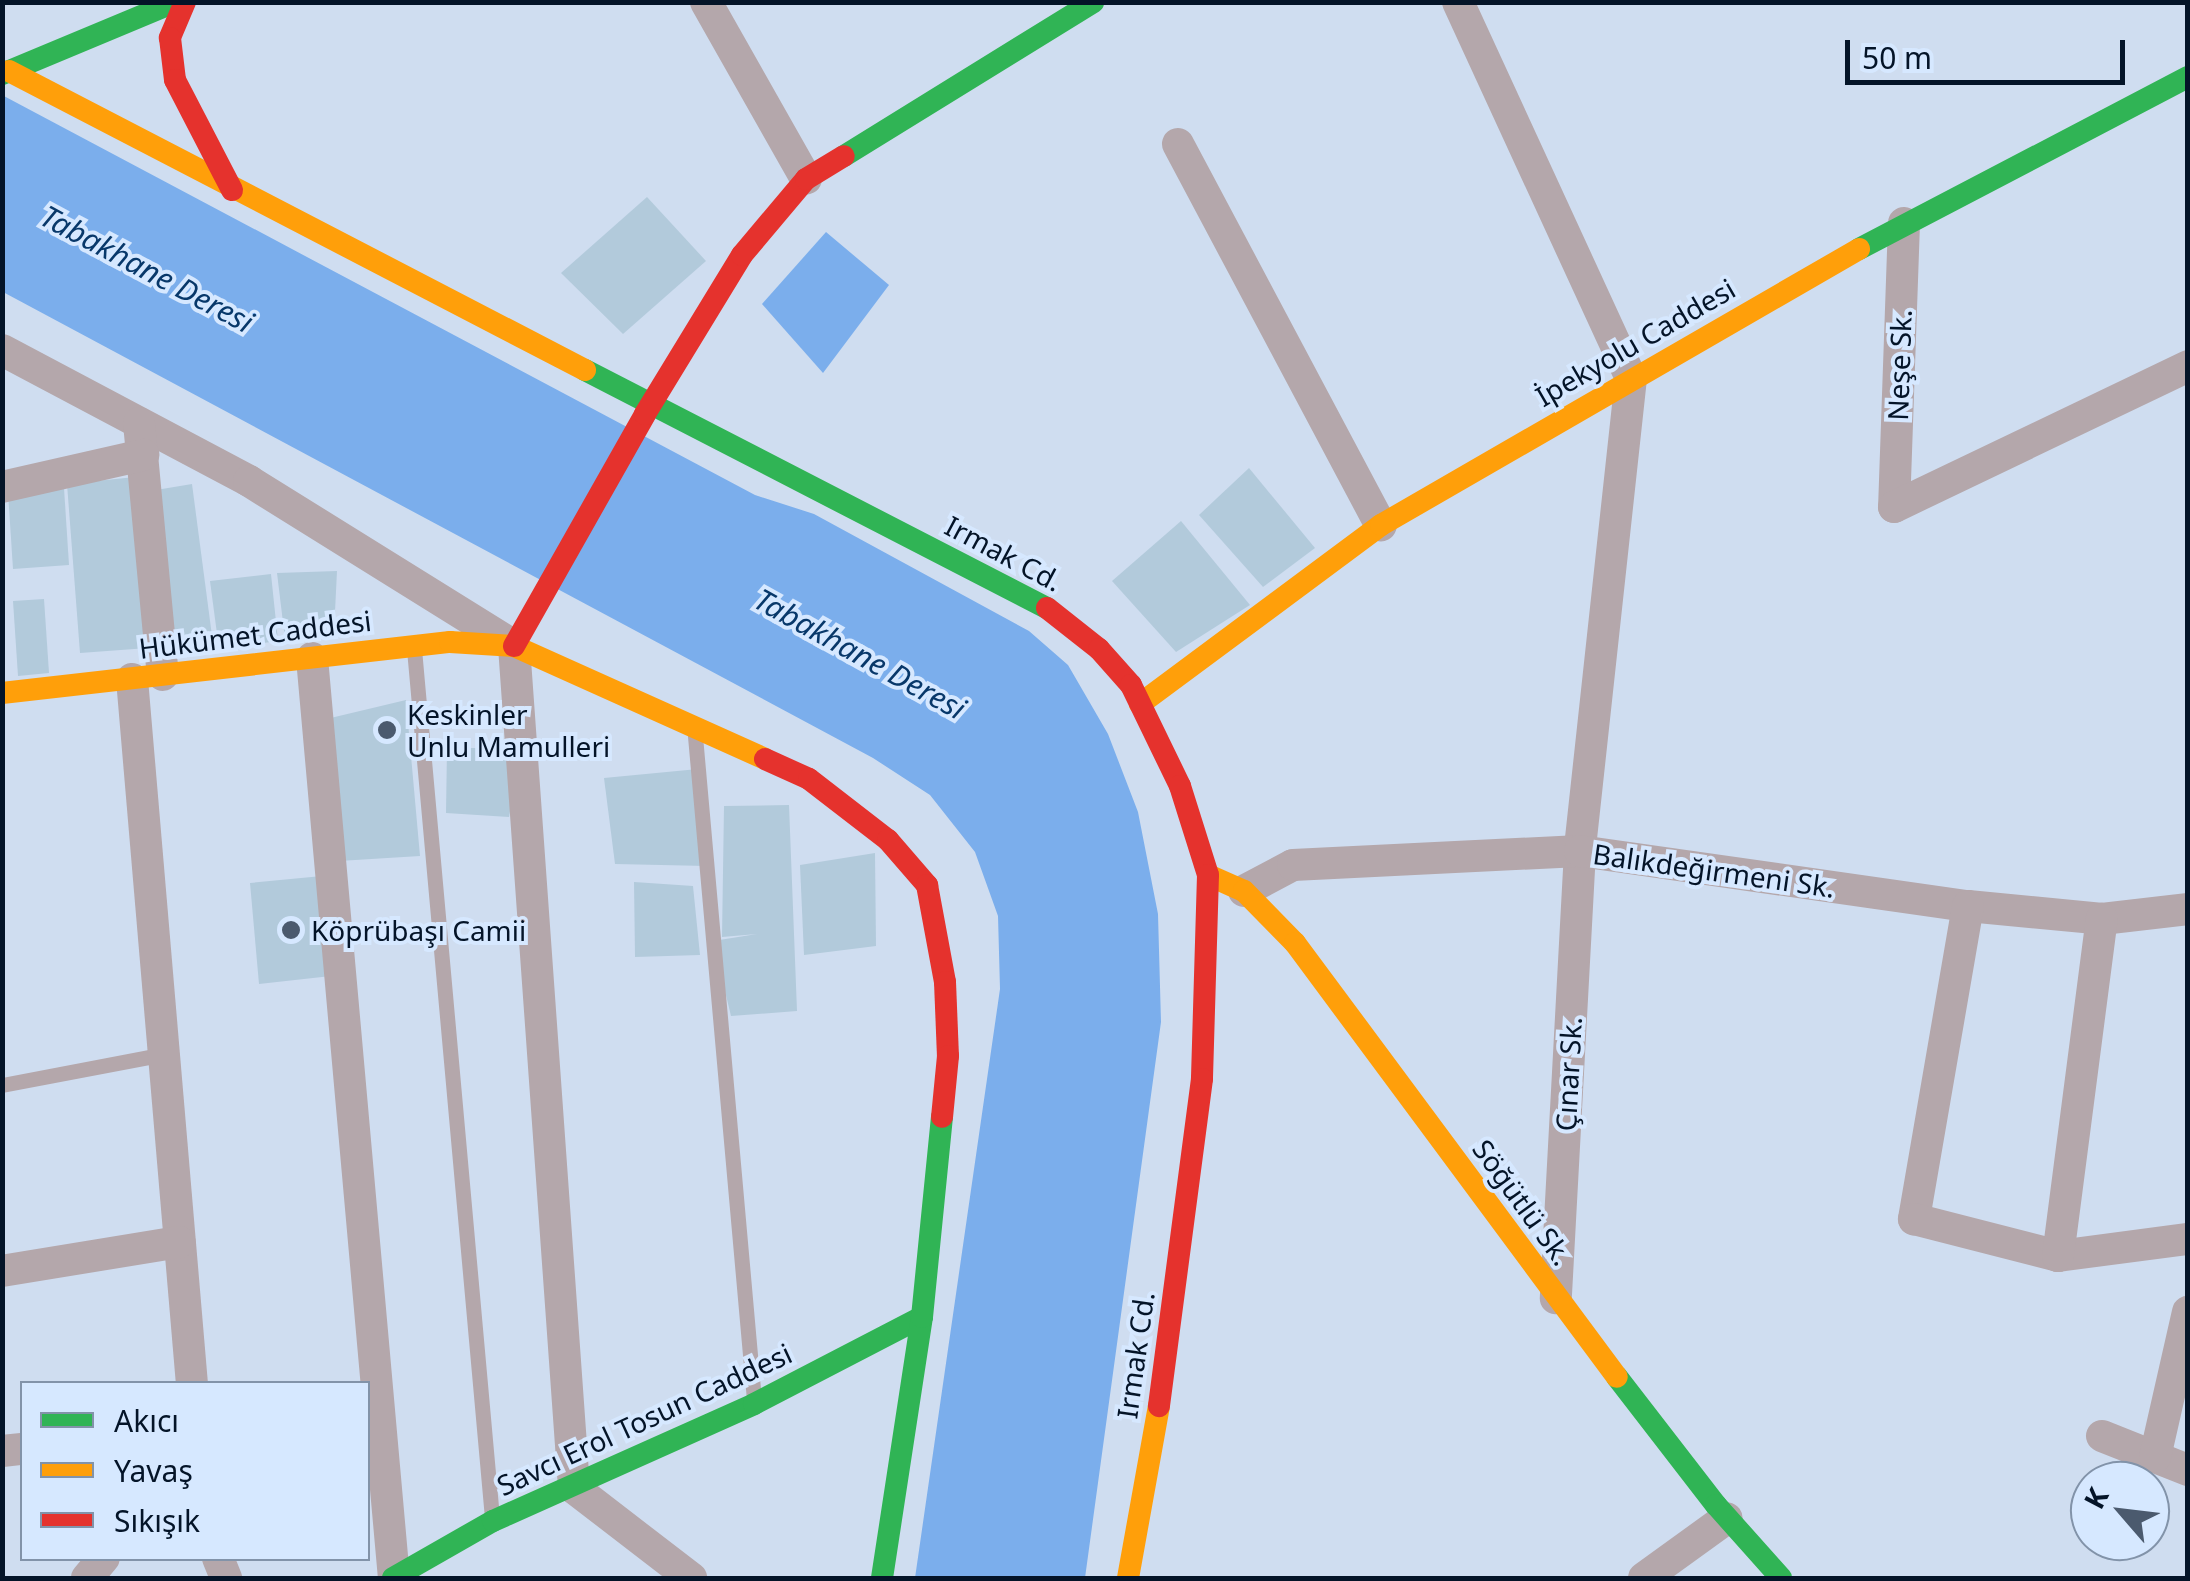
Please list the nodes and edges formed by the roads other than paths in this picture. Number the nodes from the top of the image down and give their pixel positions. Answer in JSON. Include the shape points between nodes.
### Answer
{"nodes":[{"id":1,"x":175,"y":2,"type":"edge"},
{"id":2,"x":185,"y":2,"type":"edge"},
{"id":3,"x":706,"y":2,"type":"edge"},
{"id":4,"x":1092,"y":2,"type":"edge"},
{"id":5,"x":1458,"y":2,"type":"edge"},
{"id":6,"x":6,"y":72,"type":"edge"},
{"id":7,"x":2188,"y":77,"type":"edge"},
{"id":8,"x":1178,"y":144,"type":"dead end"},
{"id":9,"x":806,"y":179,"type":"junction"},
{"id":10,"x":232,"y":190,"type":"junction"},
{"id":11,"x":1904,"y":223,"type":"junction"},
{"id":12,"x":2,"y":350,"type":"edge"},
{"id":13,"x":2188,"y":366,"type":"edge"},
{"id":14,"x":1630,"y":378,"type":"junction"},
{"id":15,"x":651,"y":404,"type":"junction"},
{"id":16,"x":141,"y":439,"type":"junction"},
{"id":17,"x":2,"y":487,"type":"edge"},
{"id":18,"x":1381,"y":525,"type":"junction"},
{"id":19,"x":414,"y":646,"type":"junction"},
{"id":20,"x":514,"y":646,"type":"junction"},
{"id":21,"x":312,"y":658,"type":"junction"},
{"id":22,"x":147,"y":677,"type":"junction"},
{"id":23,"x":2,"y":692,"type":"edge"},
{"id":24,"x":1140,"y":704,"type":"junction"},
{"id":25,"x":694,"y":725,"type":"junction"},
{"id":26,"x":1580,"y":851,"type":"junction"},
{"id":27,"x":1208,"y":875,"type":"junction"},
{"id":28,"x":1244,"y":891,"type":"junction"},
{"id":29,"x":1968,"y":906,"type":"junction"},
{"id":30,"x":2188,"y":909,"type":"edge"},
{"id":31,"x":2102,"y":919,"type":"junction"},
{"id":32,"x":164,"y":1054,"type":"junction"},
{"id":33,"x":2,"y":1085,"type":"edge"},
{"id":34,"x":2188,"y":1239,"type":"edge"},
{"id":35,"x":180,"y":1242,"type":"junction"},
{"id":36,"x":2058,"y":1256,"type":"junction"},
{"id":37,"x":2,"y":1271,"type":"edge"},
{"id":38,"x":1556,"y":1298,"type":"junction"},
{"id":39,"x":2188,"y":1312,"type":"edge"},
{"id":40,"x":922,"y":1317,"type":"junction"},
{"id":41,"x":192,"y":1381,"type":"edge"},
{"id":42,"x":754,"y":1404,"type":"junction"},
{"id":43,"x":2102,"y":1436,"type":"dead end"},
{"id":44,"x":2155,"y":1457,"type":"junction"},
{"id":45,"x":2188,"y":1470,"type":"edge"},
{"id":46,"x":574,"y":1488,"type":"junction"},
{"id":47,"x":1727,"y":1518,"type":"junction"},
{"id":48,"x":493,"y":1521,"type":"junction"},
{"id":49,"x":393,"y":1578,"type":"edge"},
{"id":50,"x":692,"y":1578,"type":"edge"},
{"id":51,"x":882,"y":1578,"type":"edge"},
{"id":52,"x":1128,"y":1578,"type":"edge"},
{"id":53,"x":1644,"y":1578,"type":"edge"},
{"id":54,"x":1781,"y":1578,"type":"edge"}],
"edges":[{"from":1,"to":6,"type":"street"},
{"from":2,"to":10,"type":"street","via":[[170,38],[175,80]]},
{"from":3,"to":9,"type":"street"},
{"from":4,"to":9,"type":"street"},
{"from":5,"to":14,"type":"street"},
{"from":6,"to":10,"type":"street","name":"Irmak Cd."},
{"from":7,"to":11,"type":"street","name":"İpekyolu Caddesi"},
{"from":8,"to":18,"type":"street"},
{"from":9,"to":15,"type":"street","via":[[742,255]]},
{"from":10,"to":15,"type":"street","name":"Irmak Cd."},
{"from":11,"to":13,"type":"street","name":"Neşe Sk.","via":[[1894,506]]},
{"from":11,"to":14,"type":"street","name":"İpekyolu Caddesi"},
{"from":12,"to":16,"type":"street"},
{"from":14,"to":18,"type":"street","name":"İpekyolu Caddesi"},
{"from":14,"to":26,"type":"street","name":"Çınar Sk."},
{"from":15,"to":20,"type":"street"},
{"from":15,"to":24,"type":"street","name":"Irmak Cd.","via":[[1044,605],[1099,649]]},
{"from":16,"to":17,"type":"street"},
{"from":16,"to":20,"type":"street","via":[[249,481]]},
{"from":16,"to":22,"type":"street"},
{"from":18,"to":24,"type":"street","name":"İpekyolu Caddesi"},
{"from":19,"to":20,"type":"street","name":"Hükümet Caddesi"},
{"from":19,"to":21,"type":"street","name":"Hükümet Caddesi"},
{"from":19,"to":48,"type":"lane"},
{"from":20,"to":25,"type":"street"},
{"from":20,"to":46,"type":"street"},
{"from":21,"to":22,"type":"street","name":"Hükümet Caddesi"},
{"from":21,"to":49,"type":"street"},
{"from":22,"to":23,"type":"street","name":"Hükümet Caddesi"},
{"from":22,"to":32,"type":"street"},
{"from":24,"to":27,"type":"street","name":"Irmak Cd.","via":[[1180,786]]},
{"from":25,"to":40,"type":"street","via":[[809,779],[888,840],[926,885],[945,982],[948,1056]]},
{"from":25,"to":42,"type":"lane"},
{"from":26,"to":28,"type":"street","name":"Balıkdeğirmeni Sk.","via":[[1293,865]]},
{"from":26,"to":29,"type":"street","name":"Balıkdeğirmeni Sk."},
{"from":26,"to":38,"type":"street","name":"Çınar Sk."},
{"from":27,"to":28,"type":"street","name":"Söğütlü Sk."},
{"from":27,"to":52,"type":"street","name":"Irmak Cd.","via":[[1202,1079],[1155,1435]]},
{"from":28,"to":38,"type":"street","name":"Söğütlü Sk.","via":[[1295,944]]},
{"from":29,"to":31,"type":"street","name":"Balıkdeğirmeni Sk."},
{"from":29,"to":36,"type":"street","via":[[1914,1220]]},
{"from":30,"to":31,"type":"street","name":"Balıkdeğirmeni Sk."},
{"from":31,"to":36,"type":"street"},
{"from":32,"to":33,"type":"lane"},
{"from":32,"to":35,"type":"street"},
{"from":34,"to":36,"type":"street"},
{"from":35,"to":37,"type":"street"},
{"from":35,"to":41,"type":"street"},
{"from":38,"to":47,"type":"street","name":"Söğütlü Sk."},
{"from":39,"to":44,"type":"street"},
{"from":40,"to":42,"type":"street","name":"Savcı Erol Tosun Caddesi"},
{"from":40,"to":51,"type":"street"},
{"from":42,"to":46,"type":"street","name":"Savcı Erol Tosun Caddesi"},
{"from":43,"to":44,"type":"street"},
{"from":44,"to":45,"type":"street"},
{"from":46,"to":48,"type":"street","name":"Savcı Erol Tosun Caddesi"},
{"from":46,"to":50,"type":"street"},
{"from":47,"to":53,"type":"street"},
{"from":47,"to":54,"type":"street","name":"Söğütlü Sk."},
{"from":48,"to":49,"type":"street","name":"Savcı Erol Tosun Caddesi"}]}
